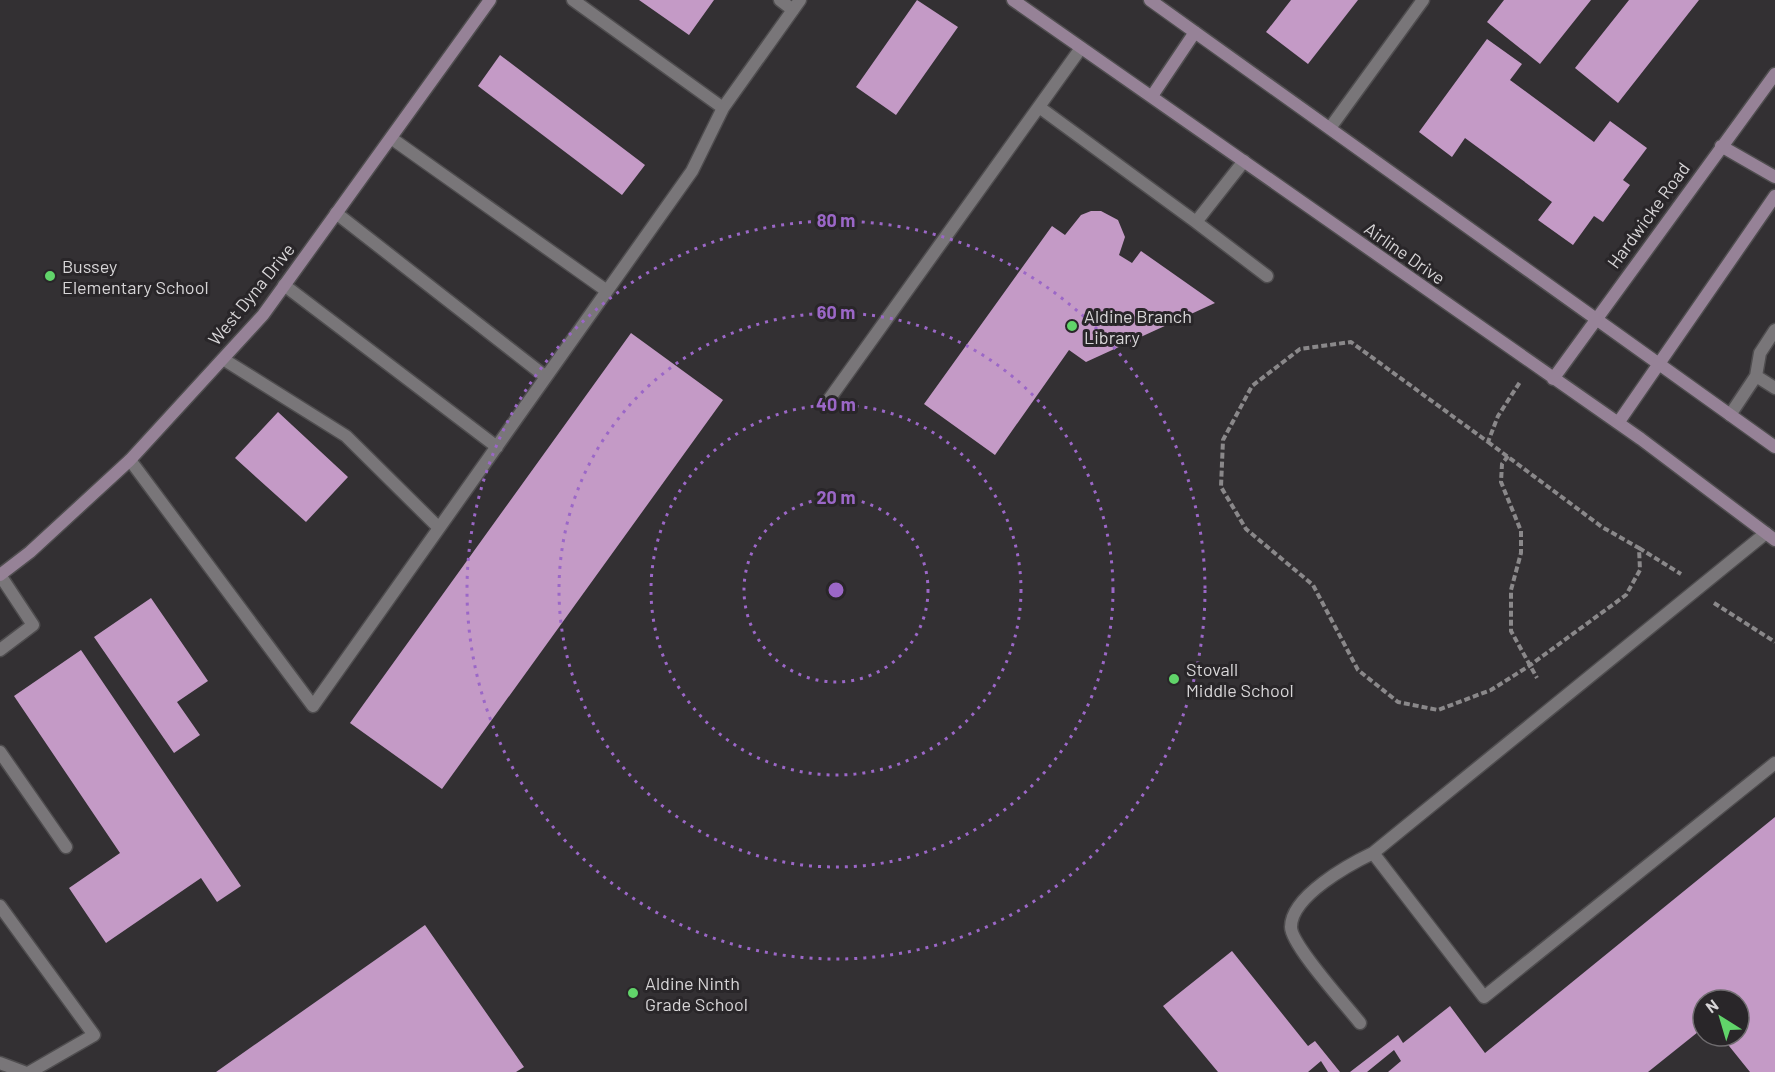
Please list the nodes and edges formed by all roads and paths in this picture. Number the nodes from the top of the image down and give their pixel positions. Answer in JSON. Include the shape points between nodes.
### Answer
{"nodes":[{"id":1,"x":490,"y":0,"type":"edge"},
{"id":2,"x":573,"y":0,"type":"edge"},
{"id":3,"x":780,"y":0,"type":"edge"},
{"id":4,"x":1013,"y":0,"type":"edge"},
{"id":5,"x":1150,"y":0,"type":"edge"},
{"id":6,"x":1423,"y":0,"type":"edge"},
{"id":7,"x":797,"y":5,"type":"edge"},
{"id":8,"x":1194,"y":32,"type":"junction"},
{"id":9,"x":1082,"y":48,"type":"junction"},
{"id":10,"x":1775,"y":74,"type":"edge"},
{"id":11,"x":1152,"y":96,"type":"junction"},
{"id":12,"x":1039,"y":107,"type":"junction"},
{"id":13,"x":723,"y":108,"type":"junction"},
{"id":14,"x":1330,"y":128,"type":"junction"},
{"id":15,"x":390,"y":138,"type":"junction"},
{"id":16,"x":1721,"y":146,"type":"junction"},
{"id":17,"x":1244,"y":161,"type":"junction"},
{"id":18,"x":1775,"y":177,"type":"edge"},
{"id":19,"x":1775,"y":196,"type":"edge"},
{"id":20,"x":336,"y":213,"type":"junction"},
{"id":21,"x":1196,"y":222,"type":"junction"},
{"id":22,"x":1267,"y":276,"type":"dead end"},
{"id":23,"x":284,"y":285,"type":"junction"},
{"id":24,"x":607,"y":291,"type":"junction"},
{"id":25,"x":1596,"y":318,"type":"junction"},
{"id":26,"x":1775,"y":330,"type":"edge"},
{"id":27,"x":223,"y":359,"type":"junction"},
{"id":28,"x":1658,"y":363,"type":"junction"},
{"id":29,"x":1756,"y":376,"type":"junction"},
{"id":30,"x":546,"y":377,"type":"junction"},
{"id":31,"x":1553,"y":379,"type":"junction"},
{"id":32,"x":1520,"y":382,"type":"dead end"},
{"id":33,"x":1775,"y":388,"type":"edge"},
{"id":34,"x":825,"y":405,"type":"dead end"},
{"id":35,"x":1730,"y":415,"type":"junction"},
{"id":36,"x":1618,"y":423,"type":"junction"},
{"id":37,"x":1488,"y":442,"type":"junction"},
{"id":38,"x":497,"y":447,"type":"junction"},
{"id":39,"x":1775,"y":447,"type":"edge"},
{"id":40,"x":1508,"y":456,"type":"junction"},
{"id":41,"x":130,"y":460,"type":"junction"},
{"id":42,"x":439,"y":528,"type":"junction"},
{"id":43,"x":1770,"y":536,"type":"edge"},
{"id":44,"x":0,"y":575,"type":"edge"},
{"id":45,"x":0,"y":650,"type":"edge"},
{"id":46,"x":1529,"y":666,"type":"junction"},
{"id":47,"x":1537,"y":678,"type":"dead end"},
{"id":48,"x":0,"y":752,"type":"edge"},
{"id":49,"x":1775,"y":763,"type":"edge"},
{"id":50,"x":66,"y":847,"type":"dead end"},
{"id":51,"x":1373,"y":853,"type":"junction"},
{"id":52,"x":0,"y":906,"type":"edge"},
{"id":53,"x":1360,"y":1023,"type":"dead end"},
{"id":54,"x":0,"y":1063,"type":"edge"},
{"id":55,"x":24,"y":1072,"type":"edge"},
{"id":56,"x":30,"y":1072,"type":"edge"}],
"edges":[{"from":1,"to":15,"type":"main road","name":"West Dyna Drive"},
{"from":2,"to":13,"type":"lane"},
{"from":3,"to":7,"type":"lane"},
{"from":4,"to":9,"type":"main road","name":"Airline Drive"},
{"from":5,"to":8,"type":"main road"},
{"from":6,"to":14,"type":"lane"},
{"from":7,"to":13,"type":"lane"},
{"from":8,"to":11,"type":"main road"},
{"from":8,"to":14,"type":"main road"},
{"from":9,"to":11,"type":"main road","name":"Airline Drive"},
{"from":9,"to":12,"type":"lane"},
{"from":10,"to":16,"type":"main road","name":"Hardwicke Road"},
{"from":11,"to":17,"type":"main road","name":"Airline Drive"},
{"from":12,"to":21,"type":"lane"},
{"from":12,"to":34,"type":"lane"},
{"from":13,"to":24,"type":"lane","via":[[692,171]]},
{"from":14,"to":25,"type":"main road"},
{"from":15,"to":20,"type":"main road","name":"West Dyna Drive"},
{"from":15,"to":24,"type":"lane"},
{"from":16,"to":18,"type":"main road"},
{"from":16,"to":25,"type":"main road","name":"Hardwicke Road"},
{"from":17,"to":21,"type":"lane"},
{"from":17,"to":31,"type":"main road","name":"Airline Drive"},
{"from":19,"to":28,"type":"main road"},
{"from":20,"to":23,"type":"main road","name":"West Dyna Drive"},
{"from":20,"to":30,"type":"lane"},
{"from":21,"to":22,"type":"lane"},
{"from":23,"to":27,"type":"main road","name":"West Dyna Drive"},
{"from":23,"to":38,"type":"lane"},
{"from":24,"to":30,"type":"lane"},
{"from":25,"to":28,"type":"main road"},
{"from":25,"to":31,"type":"main road","name":"Hardwicke Road"},
{"from":26,"to":29,"type":"lane","via":[[1760,353]]},
{"from":27,"to":41,"type":"main road","name":"West Dyna Drive"},
{"from":27,"to":42,"type":"lane","via":[[346,436]]},
{"from":28,"to":35,"type":"main road"},
{"from":28,"to":36,"type":"main road"},
{"from":29,"to":33,"type":"lane"},
{"from":29,"to":35,"type":"lane"},
{"from":30,"to":38,"type":"lane"},
{"from":31,"to":36,"type":"main road","name":"Airline Drive"},
{"from":32,"to":37,"type":"path","via":[[1498,416]]},
{"from":35,"to":39,"type":"main road"},
{"from":36,"to":43,"type":"main road","name":"Airline Drive"},
{"from":37,"to":40,"type":"path"},
{"from":37,"to":46,"type":"path","via":[[1351,342],[1300,349],[1252,386],[1223,440],[1221,487],[1246,529],[1313,585],[1358,670],[1398,702],[1438,710],[1491,690]]},
{"from":38,"to":42,"type":"lane"},
{"from":40,"to":46,"type":"path","via":[[1502,464],[1502,482],[1521,531],[1521,553],[1511,590],[1511,631]]},
{"from":40,"to":46,"type":"path","via":[[1602,527],[1639,548],[1640,570],[1626,595]]},
{"from":41,"to":42,"type":"lane","via":[[313,705]]},
{"from":41,"to":44,"type":"main road","name":"West Dyna Drive"},
{"from":43,"to":51,"type":"lane"},
{"from":44,"to":45,"type":"lane","via":[[33,625]]},
{"from":46,"to":47,"type":"path"},
{"from":48,"to":50,"type":"lane"},
{"from":49,"to":51,"type":"lane","via":[[1484,998]]},
{"from":51,"to":53,"type":"lane","via":[[1340,869],[1296,908],[1291,927],[1298,946]]},
{"from":52,"to":56,"type":"lane","via":[[94,1035]]},
{"from":54,"to":55,"type":"lane"}]}
